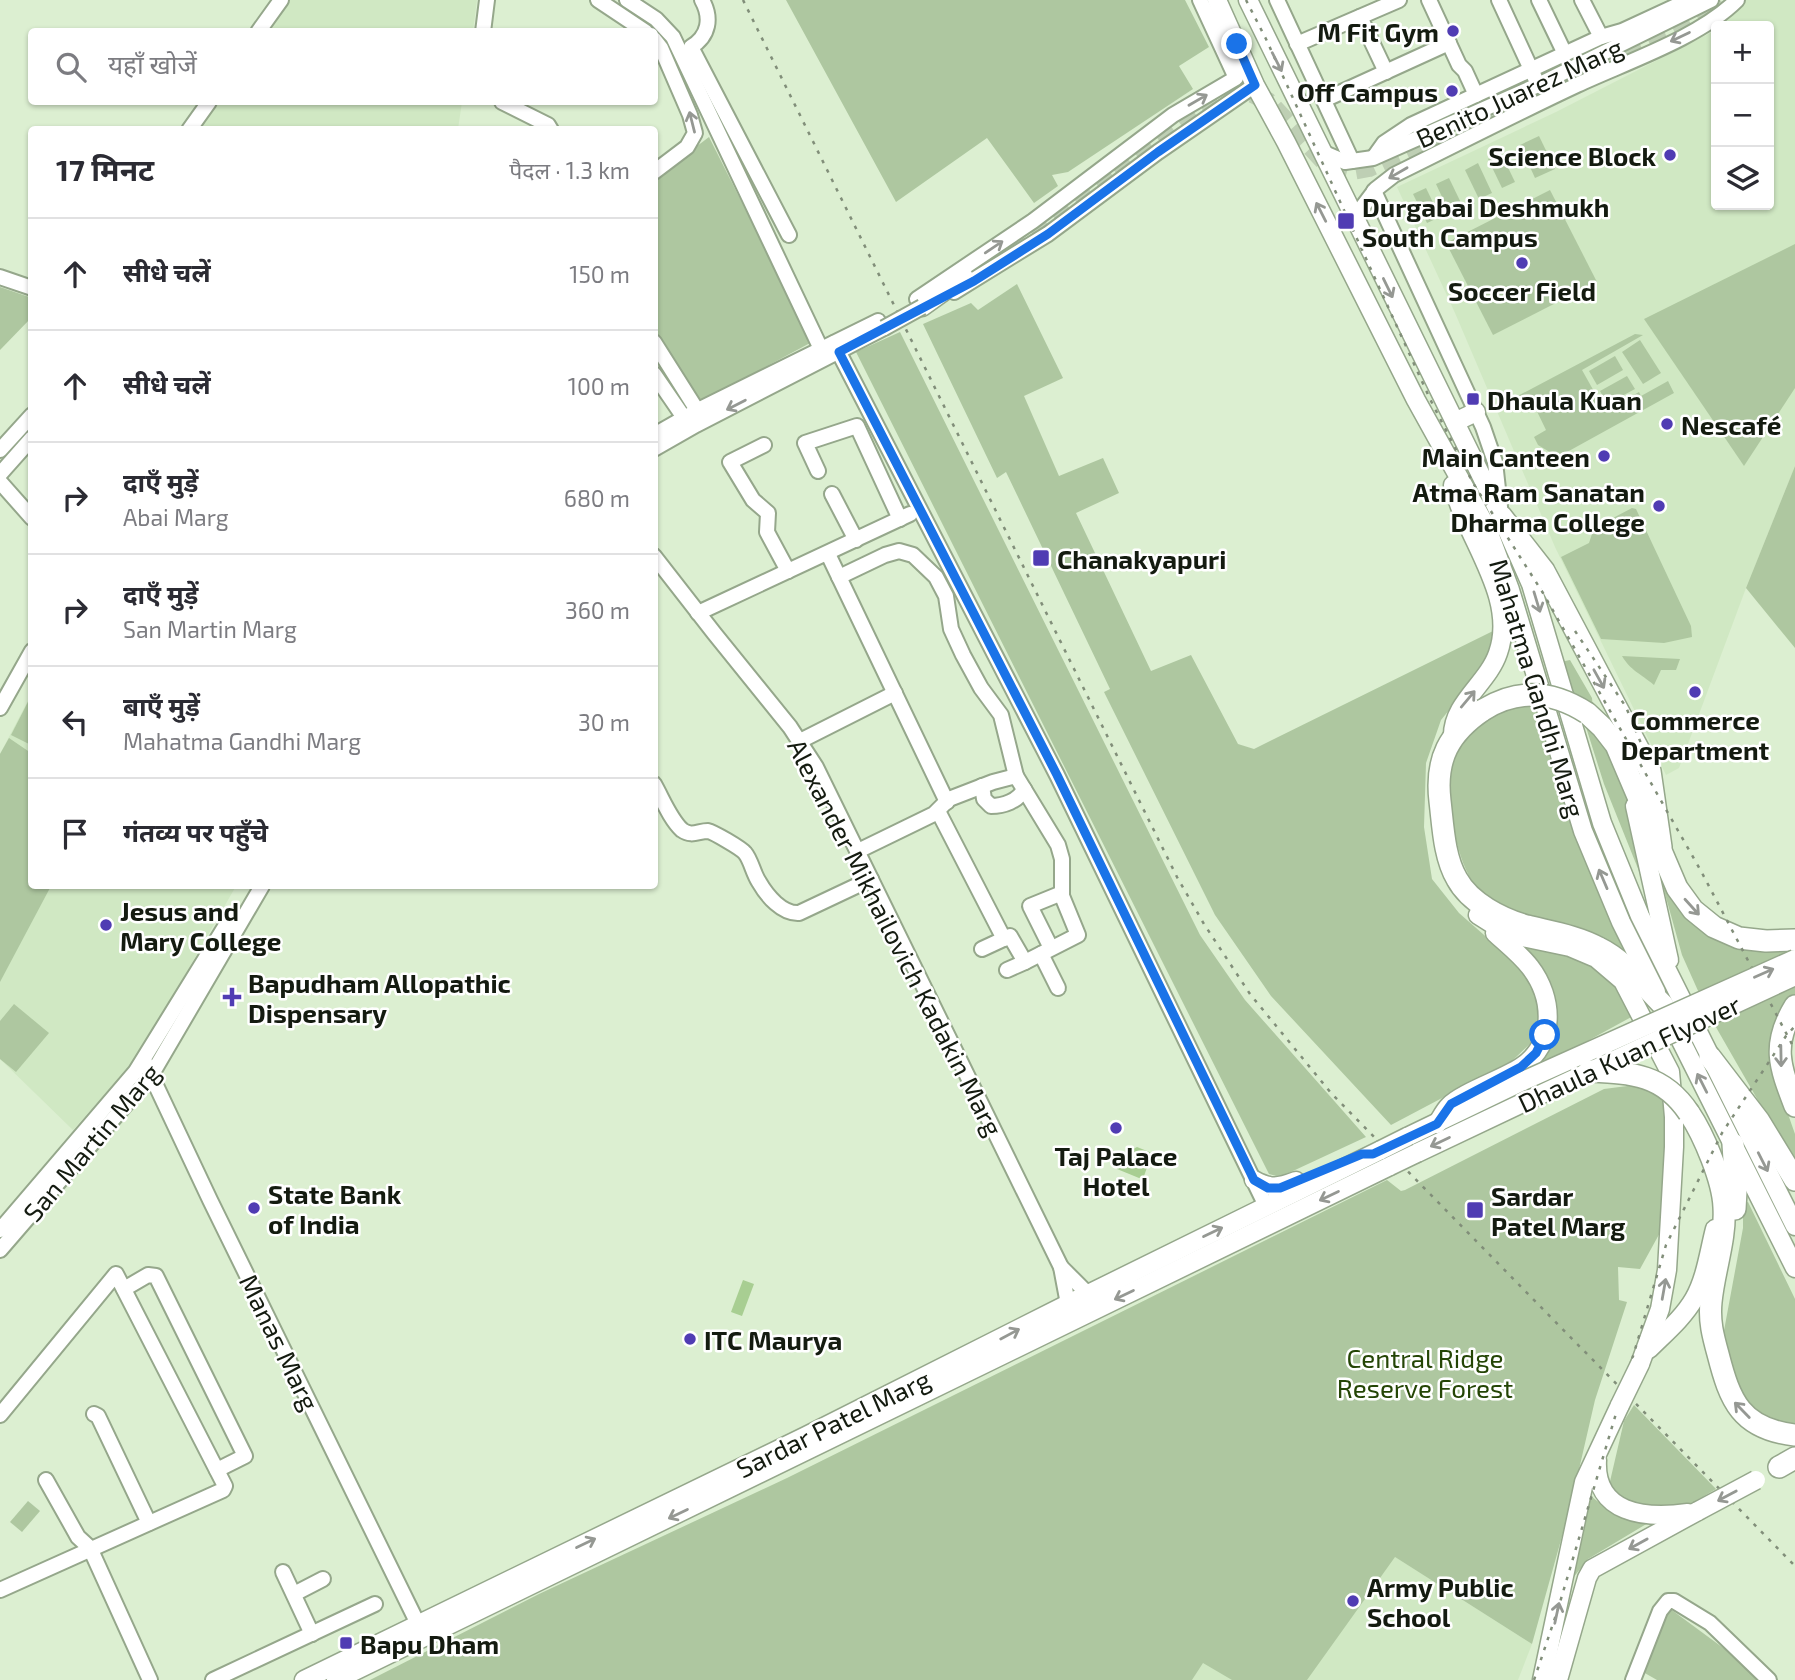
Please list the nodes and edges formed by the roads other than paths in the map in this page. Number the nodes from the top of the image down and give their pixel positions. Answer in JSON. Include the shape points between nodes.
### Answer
{"nodes":[{"id":1,"x":281,"y":0,"type":"edge"},
{"id":2,"x":487,"y":0,"type":"edge"},
{"id":3,"x":598,"y":0,"type":"edge"},
{"id":4,"x":627,"y":0,"type":"edge"},
{"id":5,"x":702,"y":0,"type":"edge"},
{"id":6,"x":1200,"y":0,"type":"edge"},
{"id":7,"x":1217,"y":0,"type":"edge"},
{"id":8,"x":1248,"y":0,"type":"edge"},
{"id":9,"x":1277,"y":0,"type":"edge"},
{"id":10,"x":1399,"y":0,"type":"edge"},
{"id":11,"x":1429,"y":0,"type":"edge"},
{"id":12,"x":1499,"y":0,"type":"edge"},
{"id":13,"x":1539,"y":0,"type":"edge"},
{"id":14,"x":1582,"y":0,"type":"edge"},
{"id":15,"x":1689,"y":0,"type":"edge"},
{"id":16,"x":1711,"y":0,"type":"edge"},
{"id":17,"x":1737,"y":0,"type":"edge"},
{"id":18,"x":1360,"y":17,"type":"junction"},
{"id":19,"x":261,"y":28,"type":"edge"},
{"id":20,"x":484,"y":28,"type":"edge"},
{"id":21,"x":640,"y":28,"type":"edge"},
{"id":22,"x":1601,"y":37,"type":"junction"},
{"id":23,"x":1236,"y":41,"type":"junction"},
{"id":24,"x":1449,"y":43,"type":"junction"},
{"id":25,"x":658,"y":44,"type":"edge"},
{"id":26,"x":1297,"y":44,"type":"junction"},
{"id":27,"x":686,"y":49,"type":"junction"},
{"id":28,"x":1565,"y":54,"type":"junction"},
{"id":29,"x":1532,"y":69,"type":"junction"},
{"id":30,"x":1233,"y":72,"type":"junction"},
{"id":31,"x":1386,"y":72,"type":"junction"},
{"id":32,"x":1255,"y":85,"type":"junction"},
{"id":33,"x":1538,"y":85,"type":"junction"},
{"id":34,"x":1476,"y":95,"type":"junction"},
{"id":35,"x":1324,"y":100,"type":"junction"},
{"id":36,"x":207,"y":105,"type":"edge"},
{"id":37,"x":508,"y":105,"type":"edge"},
{"id":38,"x":1411,"y":125,"type":"junction"},
{"id":39,"x":192,"y":126,"type":"edge"},
{"id":40,"x":549,"y":126,"type":"edge"},
{"id":41,"x":1158,"y":126,"type":"junction"},
{"id":42,"x":1417,"y":140,"type":"junction"},
{"id":43,"x":1170,"y":144,"type":"junction"},
{"id":44,"x":1322,"y":152,"type":"junction"},
{"id":45,"x":1373,"y":158,"type":"junction"},
{"id":46,"x":1352,"y":161,"type":"junction"},
{"id":47,"x":658,"y":169,"type":"edge"},
{"id":48,"x":1374,"y":191,"type":"junction"},
{"id":49,"x":1354,"y":218,"type":"junction"},
{"id":50,"x":789,"y":235,"type":"dead end"},
{"id":51,"x":962,"y":276,"type":"tunnel mouth"},
{"id":52,"x":0,"y":277,"type":"edge"},
{"id":53,"x":28,"y":287,"type":"edge"},
{"id":54,"x":919,"y":303,"type":"junction"},
{"id":55,"x":831,"y":348,"type":"junction"},
{"id":56,"x":658,"y":350,"type":"edge"},
{"id":57,"x":658,"y":378,"type":"edge"},
{"id":58,"x":1476,"y":412,"type":"junction"},
{"id":59,"x":28,"y":419,"type":"edge"},
{"id":60,"x":694,"y":419,"type":"junction"},
{"id":61,"x":1455,"y":422,"type":"junction"},
{"id":62,"x":658,"y":433,"type":"edge"},
{"id":63,"x":28,"y":442,"type":"edge"},
{"id":64,"x":764,"y":445,"type":"dead end"},
{"id":65,"x":658,"y":446,"type":"edge"},
{"id":66,"x":0,"y":450,"type":"edge"},
{"id":67,"x":1446,"y":455,"type":"junction"},
{"id":68,"x":818,"y":471,"type":"dead end"},
{"id":69,"x":0,"y":474,"type":"edge"},
{"id":70,"x":0,"y":482,"type":"edge"},
{"id":71,"x":832,"y":494,"type":"dead end"},
{"id":72,"x":28,"y":514,"type":"edge"},
{"id":73,"x":1501,"y":516,"type":"junction"},
{"id":74,"x":856,"y":540,"type":"junction"},
{"id":75,"x":828,"y":554,"type":"junction"},
{"id":76,"x":658,"y":561,"type":"edge"},
{"id":77,"x":788,"y":571,"type":"junction"},
{"id":78,"x":839,"y":577,"type":"junction"},
{"id":79,"x":698,"y":613,"type":"junction"},
{"id":80,"x":28,"y":658,"type":"edge"},
{"id":81,"x":895,"y":693,"type":"junction"},
{"id":82,"x":0,"y":708,"type":"edge"},
{"id":83,"x":1453,"y":736,"type":"junction"},
{"id":84,"x":800,"y":741,"type":"junction"},
{"id":85,"x":1628,"y":775,"type":"junction"},
{"id":86,"x":1016,"y":776,"type":"junction"},
{"id":87,"x":982,"y":786,"type":"junction"},
{"id":88,"x":1024,"y":789,"type":"junction"},
{"id":89,"x":658,"y":791,"type":"edge"},
{"id":90,"x":943,"y":806,"type":"junction"},
{"id":91,"x":1661,"y":847,"type":"junction"},
{"id":92,"x":858,"y":851,"type":"junction"},
{"id":93,"x":871,"y":879,"type":"junction"},
{"id":94,"x":1457,"y":881,"type":"junction"},
{"id":95,"x":248,"y":889,"type":"edge"},
{"id":96,"x":259,"y":889,"type":"edge"},
{"id":97,"x":1062,"y":893,"type":"junction"},
{"id":98,"x":1478,"y":915,"type":"junction"},
{"id":99,"x":1003,"y":939,"type":"junction"},
{"id":100,"x":1795,"y":940,"type":"edge"},
{"id":101,"x":982,"y":949,"type":"dead end"},
{"id":102,"x":1046,"y":951,"type":"junction"},
{"id":103,"x":1795,"y":959,"type":"edge"},
{"id":104,"x":1024,"y":962,"type":"junction"},
{"id":105,"x":1007,"y":970,"type":"dead end"},
{"id":106,"x":1795,"y":976,"type":"edge"},
{"id":107,"x":1670,"y":977,"type":"junction"},
{"id":108,"x":1058,"y":988,"type":"dead end"},
{"id":109,"x":1663,"y":1005,"type":"junction"},
{"id":110,"x":1795,"y":1006,"type":"edge"},
{"id":111,"x":1710,"y":1057,"type":"junction"},
{"id":112,"x":144,"y":1059,"type":"junction"},
{"id":113,"x":1589,"y":1071,"type":"junction"},
{"id":114,"x":152,"y":1074,"type":"junction"},
{"id":115,"x":1795,"y":1106,"type":"edge"},
{"id":116,"x":1437,"y":1124,"type":"junction"},
{"id":117,"x":1733,"y":1144,"type":"junction"},
{"id":118,"x":1417,"y":1153,"type":"joint"},
{"id":119,"x":1371,"y":1155,"type":"junction"},
{"id":120,"x":1254,"y":1180,"type":"junction"},
{"id":121,"x":1795,"y":1180,"type":"edge"},
{"id":122,"x":1266,"y":1206,"type":"junction"},
{"id":123,"x":1724,"y":1208,"type":"junction"},
{"id":124,"x":1795,"y":1226,"type":"edge"},
{"id":125,"x":0,"y":1230,"type":"edge"},
{"id":126,"x":0,"y":1250,"type":"edge"},
{"id":127,"x":1061,"y":1267,"type":"junction"},
{"id":128,"x":1795,"y":1268,"type":"edge"},
{"id":129,"x":124,"y":1289,"type":"junction"},
{"id":130,"x":1088,"y":1294,"type":"junction"},
{"id":131,"x":1068,"y":1304,"type":"junction"},
{"id":132,"x":1718,"y":1356,"type":"junction"},
{"id":133,"x":1642,"y":1359,"type":"junction"},
{"id":134,"x":94,"y":1414,"type":"dead end"},
{"id":135,"x":0,"y":1415,"type":"edge"},
{"id":136,"x":1795,"y":1435,"type":"edge"},
{"id":137,"x":1598,"y":1453,"type":"junction"},
{"id":138,"x":1790,"y":1463,"type":"edge"},
{"id":139,"x":217,"y":1470,"type":"junction"},
{"id":140,"x":47,"y":1480,"type":"dead end"},
{"id":141,"x":1698,"y":1511,"type":"junction"},
{"id":142,"x":149,"y":1522,"type":"junction"},
{"id":143,"x":90,"y":1548,"type":"junction"},
{"id":144,"x":284,"y":1572,"type":"dead end"},
{"id":145,"x":323,"y":1579,"type":"dead end"},
{"id":146,"x":0,"y":1590,"type":"edge"},
{"id":147,"x":294,"y":1594,"type":"junction"},
{"id":148,"x":375,"y":1604,"type":"dead end"},
{"id":149,"x":418,"y":1624,"type":"junction"},
{"id":150,"x":312,"y":1634,"type":"junction"},
{"id":151,"x":1639,"y":1678,"type":"edge"},
{"id":152,"x":150,"y":1680,"type":"edge"},
{"id":153,"x":213,"y":1680,"type":"edge"},
{"id":154,"x":304,"y":1680,"type":"edge"},
{"id":155,"x":336,"y":1680,"type":"edge"},
{"id":156,"x":1542,"y":1680,"type":"edge"},
{"id":157,"x":1558,"y":1680,"type":"edge"},
{"id":158,"x":1769,"y":1680,"type":"edge"}],
"edges":[{"from":1,"to":19,"type":"street"},
{"from":2,"to":20,"type":"street"},
{"from":3,"to":21,"type":"street"},
{"from":4,"to":27,"type":"street","via":[[666,27]]},
{"from":5,"to":27,"type":"street","via":[[709,20],[706,32]]},
{"from":6,"to":30,"type":"street"},
{"from":7,"to":23,"type":"main road","name":"Mahatma Gandhi Marg"},
{"from":8,"to":44,"type":"main road","name":"Mahatma Gandhi Marg","one_way":true},
{"from":9,"to":26,"type":"street"},
{"from":10,"to":18,"type":"street"},
{"from":11,"to":24,"type":"street"},
{"from":12,"to":29,"type":"street"},
{"from":13,"to":28,"type":"street"},
{"from":14,"to":22,"type":"street"},
{"from":15,"to":22,"type":"street"},
{"from":16,"to":33,"type":"street","name":"Benito Juarez Marg"},
{"from":17,"to":48,"type":"street","name":"Benito Juarez Marg","one_way":true,"via":[[1685,36],[1404,170]]},
{"from":18,"to":26,"type":"street"},
{"from":18,"to":31,"type":"street"},
{"from":22,"to":28,"type":"street"},
{"from":23,"to":30,"type":"main road"},
{"from":23,"to":32,"type":"main road","name":"Mahatma Gandhi Marg"},
{"from":24,"to":31,"type":"street"},
{"from":24,"to":34,"type":"street"},
{"from":47,"to":25,"type":"street","one_way":true,"via":[[693,141],[695,133]]},
{"from":26,"to":35,"type":"street"},
{"from":27,"to":50,"type":"street"},
{"from":27,"to":55,"type":"street"},
{"from":28,"to":29,"type":"street"},
{"from":29,"to":33,"type":"street"},
{"from":29,"to":34,"type":"street"},
{"from":41,"to":30,"type":"street","one_way":true},
{"from":31,"to":35,"type":"street"},
{"from":32,"to":43,"type":"street"},
{"from":67,"to":32,"type":"main road","name":"Mahatma Gandhi Marg","one_way":true},
{"from":33,"to":42,"type":"street","name":"Benito Juarez Marg"},
{"from":34,"to":38,"type":"street"},
{"from":35,"to":46,"type":"street"},
{"from":36,"to":39,"type":"street"},
{"from":37,"to":40,"type":"street"},
{"from":38,"to":42,"type":"street"},
{"from":38,"to":45,"type":"street","via":[[1384,143]]},
{"from":41,"to":43,"type":"street"},
{"from":54,"to":41,"type":"street","one_way":true},
{"from":42,"to":45,"type":"street","name":"Benito Juarez Marg"},
{"from":43,"to":54,"type":"street","via":[[1048,234],[974,281]]},
{"from":44,"to":46,"type":"street","name":"Benito Juarez Marg"},
{"from":44,"to":49,"type":"main road","name":"Mahatma Gandhi Marg"},
{"from":45,"to":46,"type":"street","name":"Benito Juarez Marg"},
{"from":48,"to":49,"type":"street","name":"Benito Juarez Marg"},
{"from":48,"to":58,"type":"street"},
{"from":49,"to":61,"type":"main road","name":"Mahatma Gandhi Marg","one_way":true},
{"from":51,"to":54,"type":"main road"},
{"from":52,"to":53,"type":"street"},
{"from":54,"to":55,"type":"street"},
{"from":55,"to":60,"type":"street"},
{"from":55,"to":120,"type":"street","via":[[1057,775]]},
{"from":56,"to":60,"type":"street"},
{"from":57,"to":60,"type":"street"},
{"from":58,"to":61,"type":"main road"},
{"from":58,"to":73,"type":"street","via":[[1495,462]]},
{"from":59,"to":66,"type":"street"},
{"from":60,"to":62,"type":"street"},
{"from":60,"to":65,"type":"street"},
{"from":61,"to":73,"type":"main road","name":"Mahatma Gandhi Marg"},
{"from":63,"to":69,"type":"street"},
{"from":64,"to":77,"type":"street","via":[[730,461],[753,500],[768,513],[767,532]]},
{"from":83,"to":67,"type":"main road","one_way":true,"via":[[1459,710],[1496,660],[1503,625],[1498,595],[1455,492]]},
{"from":109,"to":67,"type":"main road","name":"Mahatma Gandhi Marg","one_way":true,"via":[[1583,831],[1487,528]]},
{"from":68,"to":74,"type":"street","via":[[805,443],[857,426],[905,517]]},
{"from":70,"to":72,"type":"street"},
{"from":71,"to":74,"type":"street"},
{"from":73,"to":91,"type":"highway","one_way":true,"via":[[1544,571],[1650,771]]},
{"from":73,"to":107,"type":"main road","name":"Mahatma Gandhi Marg","one_way":true,"via":[[1531,584],[1602,823]]},
{"from":74,"to":75,"type":"street"},
{"from":75,"to":77,"type":"street"},
{"from":75,"to":78,"type":"street"},
{"from":76,"to":79,"type":"street","name":"Alexander Mikhailovich Kadakin Marg"},
{"from":77,"to":79,"type":"street"},
{"from":78,"to":81,"type":"street"},
{"from":78,"to":86,"type":"street","via":[[899,551],[913,555],[936,577],[963,654],[1001,715]]},
{"from":79,"to":84,"type":"street","name":"Alexander Mikhailovich Kadakin Marg"},
{"from":80,"to":82,"type":"street"},
{"from":81,"to":84,"type":"street"},
{"from":81,"to":90,"type":"street"},
{"from":83,"to":85,"type":"highway","bridge":true,"via":[[1483,710],[1507,698],[1534,694],[1561,699],[1587,713],[1609,735]]},
{"from":83,"to":94,"type":"highway","via":[[1441,766],[1439,791],[1448,854]]},
{"from":84,"to":92,"type":"street","name":"Alexander Mikhailovich Kadakin Marg"},
{"from":85,"to":91,"type":"highway"},
{"from":85,"to":107,"type":"main road"},
{"from":86,"to":87,"type":"street"},
{"from":86,"to":88,"type":"street"},
{"from":87,"to":88,"type":"street","via":[[984,799],[991,806],[1015,800]]},
{"from":87,"to":90,"type":"street"},
{"from":88,"to":97,"type":"street","via":[[1058,845]]},
{"from":89,"to":93,"type":"street","via":[[684,831],[713,833],[745,853],[759,884],[784,910],[799,913]]},
{"from":90,"to":92,"type":"street"},
{"from":90,"to":99,"type":"street"},
{"from":91,"to":100,"type":"highway","one_way":true,"via":[[1684,899],[1714,927],[1739,938]]},
{"from":92,"to":93,"type":"street","name":"Alexander Mikhailovich Kadakin Marg"},
{"from":93,"to":127,"type":"street","name":"Alexander Mikhailovich Kadakin Marg"},
{"from":94,"to":98,"type":"main road","via":[[1464,900]]},
{"from":94,"to":109,"type":"highway","via":[[1503,917],[1582,940],[1611,954]]},
{"from":95,"to":112,"type":"street","name":"San Martin Marg"},
{"from":96,"to":114,"type":"street","name":"San Martin Marg"},
{"from":97,"to":102,"type":"street","via":[[1078,935]]},
{"from":97,"to":102,"type":"street","via":[[1030,906]]},
{"from":98,"to":116,"type":"main road","via":[[1535,974],[1547,1000],[1548,1025],[1541,1044],[1525,1063],[1451,1104]]},
{"from":133,"to":98,"type":"main road","one_way":true,"via":[[1660,1309],[1667,1270],[1674,1138],[1670,1072],[1623,981],[1596,958],[1570,947],[1508,934]]},
{"from":99,"to":101,"type":"street"},
{"from":99,"to":104,"type":"street","via":[[1010,936]]},
{"from":102,"to":104,"type":"street"},
{"from":102,"to":108,"type":"street"},
{"from":116,"to":103,"type":"main road","name":"Dhaula Kuan Flyover","one_way":true,"bridge":true},
{"from":104,"to":105,"type":"street"},
{"from":106,"to":113,"type":"main road","name":"Dhaula Kuan Flyover","bridge":true},
{"from":107,"to":111,"type":"main road","name":"Mahatma Gandhi Marg"},
{"from":117,"to":109,"type":"main road","name":"Mahatma Gandhi Marg","one_way":true},
{"from":110,"to":115,"type":"highway","one_way":true,"via":[[1781,1040],[1780,1056]]},
{"from":111,"to":121,"type":"highway","via":[[1759,1121]]},
{"from":111,"to":124,"type":"main road","name":"Mahatma Gandhi Marg","one_way":true},
{"from":112,"to":114,"type":"street","name":"Manas Marg"},
{"from":112,"to":125,"type":"street","name":"San Martin Marg"},
{"from":113,"to":118,"type":"main road","name":"Dhaula Kuan Flyover","one_way":true,"bridge":true},
{"from":113,"to":123,"type":"highway","bridge":true,"via":[[1648,1078],[1673,1094],[1689,1113],[1719,1176]]},
{"from":114,"to":126,"type":"street","name":"San Martin Marg"},
{"from":114,"to":149,"type":"street","name":"Manas Marg"},
{"from":116,"to":119,"type":"main road","name":"Dhaula Kuan Flyover","bridge":true},
{"from":117,"to":128,"type":"main road","name":"Mahatma Gandhi Marg"},
{"from":117,"to":132,"type":"highway","via":[[1735,1223],[1718,1315]]},
{"from":118,"to":155,"type":"main road","name":"Sardar Patel Marg","one_way":true,"bridge":true},
{"from":119,"to":120,"type":"main road","via":[[1362,1154],[1280,1188],[1268,1188]]},
{"from":119,"to":122,"type":"main road","name":"Sardar Patel Marg"},
{"from":120,"to":122,"type":"street"},
{"from":130,"to":122,"type":"main road","name":"Sardar Patel Marg","one_way":true},
{"from":123,"to":132,"type":"highway","via":[[1711,1302],[1711,1334]]},
{"from":123,"to":133,"type":"main road","via":[[1693,1300]]},
{"from":127,"to":130,"type":"street"},
{"from":127,"to":131,"type":"street"},
{"from":129,"to":135,"type":"street","via":[[116,1274]]},
{"from":129,"to":139,"type":"street"},
{"from":129,"to":139,"type":"street","via":[[148,1275],[156,1276],[245,1456]]},
{"from":130,"to":131,"type":"main road","name":"Sardar Patel Marg"},
{"from":149,"to":131,"type":"main road","name":"Sardar Patel Marg","one_way":true},
{"from":136,"to":132,"type":"highway","one_way":true,"via":[[1771,1430],[1743,1412],[1726,1387]]},
{"from":133,"to":137,"type":"main road","bridge":true},
{"from":134,"to":142,"type":"street"},
{"from":137,"to":141,"type":"main road","via":[[1599,1486],[1615,1504],[1651,1514]]},
{"from":156,"to":137,"type":"main road","one_way":true,"via":[[1584,1482]]},
{"from":138,"to":141,"type":"main road","one_way":true,"bridge":true},
{"from":139,"to":142,"type":"street","via":[[225,1483],[223,1490]]},
{"from":140,"to":143,"type":"street","via":[[78,1537]]},
{"from":141,"to":157,"type":"main road","one_way":true,"via":[[1592,1569]]},
{"from":142,"to":143,"type":"street"},
{"from":143,"to":146,"type":"street"},
{"from":143,"to":152,"type":"street"},
{"from":144,"to":147,"type":"street"},
{"from":145,"to":147,"type":"street"},
{"from":147,"to":150,"type":"street"},
{"from":148,"to":150,"type":"street"},
{"from":149,"to":154,"type":"main road","name":"Sardar Patel Marg"},
{"from":150,"to":153,"type":"street"},
{"from":151,"to":158,"type":"street","via":[[1660,1611],[1674,1601],[1710,1623]]}]}
